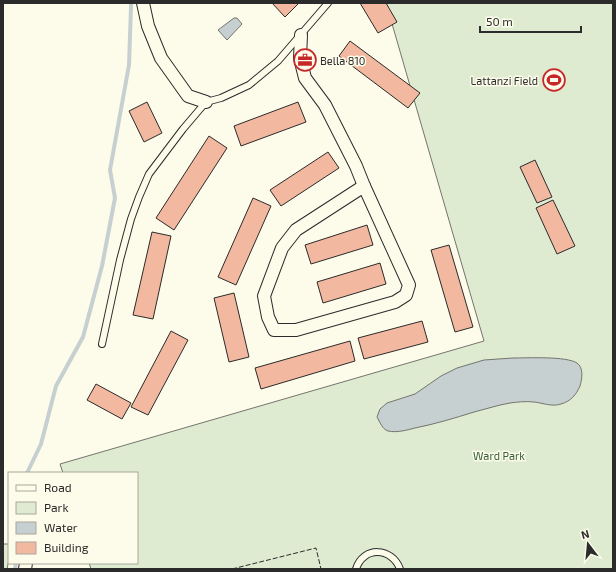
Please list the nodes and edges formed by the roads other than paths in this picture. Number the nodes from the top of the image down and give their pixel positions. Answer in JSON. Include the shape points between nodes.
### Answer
{"nodes":[{"id":1,"x":143,"y":3,"type":"edge"},
{"id":2,"x":328,"y":3,"type":"edge"},
{"id":3,"x":301,"y":35,"type":"junction"},
{"id":4,"x":206,"y":102,"type":"junction"},
{"id":5,"x":364,"y":186,"type":"junction"},
{"id":6,"x":102,"y":344,"type":"dead end"},
{"id":7,"x":356,"y":569,"type":"edge"},
{"id":8,"x":400,"y":569,"type":"edge"}],
"edges":[{"from":1,"to":4,"type":"street","via":[[148,26],[161,58],[188,96]]},
{"from":2,"to":3,"type":"lane"},
{"from":3,"to":4,"type":"lane","via":[[278,61],[249,85]]},
{"from":3,"to":5,"type":"street","via":[[300,58],[305,78],[325,105]]},
{"from":4,"to":6,"type":"lane","via":[[149,174],[139,197],[120,260]]},
{"from":5,"to":5,"type":"street","via":[[409,285],[406,295],[395,302],[296,330],[274,330],[264,296],[282,248],[296,230]]},
{"from":7,"to":8,"type":"lane","via":[[365,556],[383,552],[394,558]]}]}
